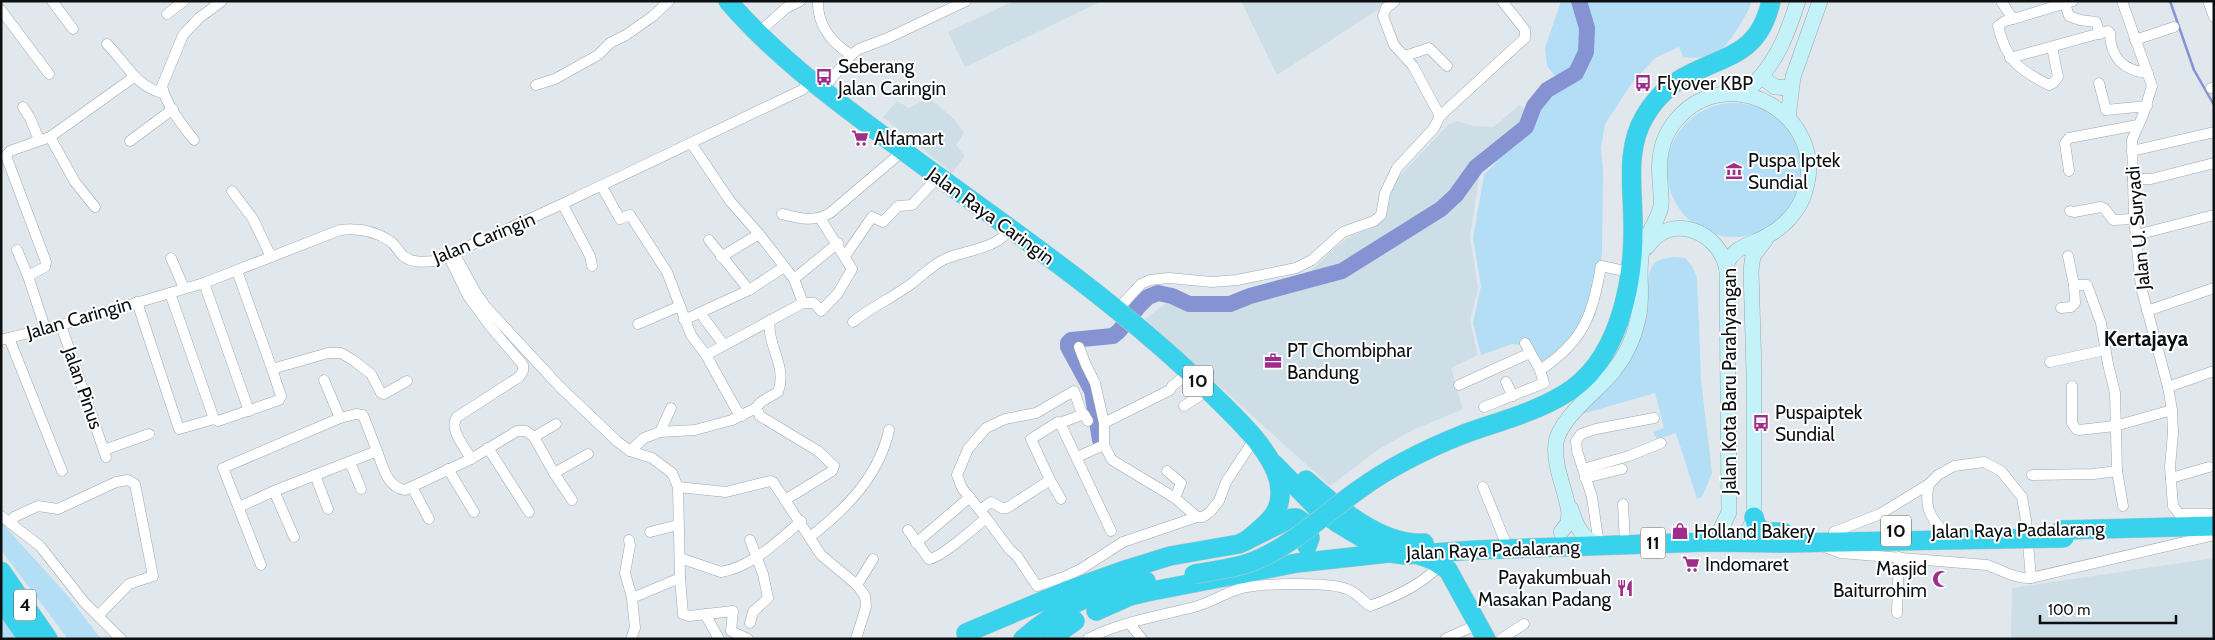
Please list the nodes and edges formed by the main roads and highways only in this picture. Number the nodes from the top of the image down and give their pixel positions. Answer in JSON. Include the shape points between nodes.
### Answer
{"nodes":[{"id":1,"x":728,"y":1,"type":"edge"},
{"id":2,"x":1762,"y":1,"type":"edge"},
{"id":3,"x":1771,"y":1,"type":"edge"},
{"id":4,"x":1798,"y":1,"type":"edge"},
{"id":5,"x":1820,"y":1,"type":"edge"},
{"id":6,"x":1762,"y":77,"type":"junction"},
{"id":7,"x":1790,"y":88,"type":"junction"},
{"id":8,"x":1743,"y":95,"type":"junction"},
{"id":9,"x":1788,"y":117,"type":"junction"},
{"id":10,"x":1771,"y":234,"type":"junction"},
{"id":11,"x":1727,"y":272,"type":"junction"},
{"id":12,"x":1640,"y":276,"type":"junction"},
{"id":13,"x":1462,"y":429,"type":"junction"},
{"id":14,"x":1262,"y":446,"type":"junction"},
{"id":15,"x":1562,"y":482,"type":"junction"},
{"id":16,"x":1304,"y":487,"type":"junction"},
{"id":17,"x":1340,"y":517,"type":"junction"},
{"id":18,"x":1754,"y":517,"type":"junction"},
{"id":19,"x":1269,"y":522,"type":"junction"},
{"id":20,"x":2214,"y":526,"type":"edge"},
{"id":21,"x":1562,"y":532,"type":"joint"},
{"id":22,"x":2063,"y":534,"type":"junction"},
{"id":23,"x":2214,"y":534,"type":"edge"},
{"id":24,"x":2001,"y":535,"type":"junction"},
{"id":25,"x":1246,"y":541,"type":"junction"},
{"id":26,"x":1715,"y":542,"type":"junction"},
{"id":27,"x":1599,"y":545,"type":"junction"},
{"id":28,"x":1307,"y":546,"type":"junction"},
{"id":29,"x":1464,"y":550,"type":"junction"},
{"id":30,"x":1391,"y":553,"type":"junction"},
{"id":31,"x":1419,"y":555,"type":"junction"},
{"id":32,"x":1444,"y":568,"type":"junction"},
{"id":33,"x":1128,"y":569,"type":"junction"},
{"id":34,"x":1193,"y":569,"type":"junction"},
{"id":35,"x":1,"y":571,"type":"edge"},
{"id":36,"x":1252,"y":579,"type":"junction"},
{"id":37,"x":1,"y":600,"type":"edge"},
{"id":38,"x":1096,"y":611,"type":"dead end"},
{"id":39,"x":1075,"y":621,"type":"dead end"},
{"id":40,"x":1482,"y":632,"type":"edge"},
{"id":41,"x":966,"y":633,"type":"dead end"},
{"id":42,"x":28,"y":639,"type":"edge"},
{"id":43,"x":48,"y":639,"type":"edge"},
{"id":44,"x":1023,"y":639,"type":"edge"},
{"id":45,"x":1050,"y":639,"type":"edge"}],
"edges":[{"from":1,"to":14,"type":"highway","name":"Jalan Raya Caringin","number":"10","via":[[758,34],[902,152],[1124,316],[1190,372]]},
{"from":2,"to":13,"type":"highway","via":[[1755,22],[1741,42],[1722,54],[1672,75],[1638,111],[1622,156],[1624,243],[1620,270],[1607,323],[1596,345],[1576,370],[1540,394]]},
{"from":3,"to":13,"type":"highway","via":[[1760,30],[1742,50],[1674,83],[1655,102],[1639,127],[1632,152],[1631,263],[1618,324],[1596,364],[1565,395],[1518,416]]},
{"from":4,"to":6,"type":"main road","via":[[1778,51]]},
{"from":5,"to":7,"type":"main road"},
{"from":6,"to":7,"type":"main road","via":[[1775,87]]},
{"from":6,"to":8,"type":"main road"},
{"from":7,"to":9,"type":"main road"},
{"from":8,"to":9,"type":"main road","name":"Jalan Kota Baru Parahyangan","via":[[1767,102]]},
{"from":8,"to":12,"type":"main road","name":"Jalan Kota Baru Parahyangan","via":[[1721,95],[1701,101],[1677,120],[1667,134],[1659,168],[1660,210],[1643,246]]},
{"from":9,"to":10,"type":"main road","name":"Jalan Kota Baru Parahyangan","via":[[1805,144],[1808,178],[1805,193],[1794,213]]},
{"from":10,"to":11,"type":"main road","name":"Jalan Kota Baru Parahyangan","via":[[1735,252]]},
{"from":10,"to":18,"type":"main road","name":"Jalan Kota Baru Parahyangan","via":[[1758,249],[1751,267]]},
{"from":11,"to":12,"type":"main road","via":[[1722,255],[1711,242],[1691,230],[1674,227],[1664,230],[1650,242]]},
{"from":11,"to":26,"type":"main road","name":"Jalan Kota Baru Parahyangan","via":[[1729,509]]},
{"from":12,"to":15,"type":"main road","via":[[1639,315],[1624,354],[1558,435],[1557,456]]},
{"from":13,"to":34,"type":"highway","via":[[1418,440],[1379,461],[1269,541]]},
{"from":14,"to":16,"type":"highway","name":"Jalan Raya Padalarang","number":"10"},
{"from":14,"to":19,"type":"highway","via":[[1278,479],[1280,500]]},
{"from":15,"to":21,"type":"main road","via":[[1569,517]]},
{"from":15,"to":27,"type":"main road","via":[[1579,530],[1588,540]]},
{"from":16,"to":17,"type":"highway","name":"Jalan Raya Padalarang","number":"10"},
{"from":16,"to":19,"type":"highway"},
{"from":17,"to":21,"type":"highway","name":"Jalan Raya Padalarang","number":"10","via":[[1414,544],[1549,538]]},
{"from":17,"to":28,"type":"highway"},
{"from":17,"to":30,"type":"highway","name":"Jalan Raya Padalarang","number":"10","via":[[1365,540]]},
{"from":18,"to":24,"type":"highway","name":"Jalan Raya Padalarang","number":"10","via":[[1757,527],[1764,532],[1944,531]]},
{"from":18,"to":26,"type":"main road","name":"Jalan Raya Padalarang","via":[[1746,534],[1734,540]]},
{"from":19,"to":25,"type":"highway"},
{"from":20,"to":22,"type":"highway","name":"Jalan Raya Padalarang","number":"10"},
{"from":22,"to":23,"type":"highway","name":"Jalan Raya Padalarang","number":"10"},
{"from":22,"to":24,"type":"highway","name":"Jalan Raya Padalarang","number":"10"},
{"from":24,"to":26,"type":"highway","name":"Jalan Raya Padalarang","number":"10"},
{"from":25,"to":28,"type":"highway","via":[[1297,518],[1307,525],[1310,534]]},
{"from":25,"to":33,"type":"highway","via":[[1170,556]]},
{"from":26,"to":27,"type":"highway","name":"Jalan Raya Padalarang","number":"11"},
{"from":27,"to":29,"type":"highway","name":"Jalan Raya Padalarang","number":"11"},
{"from":28,"to":36,"type":"highway"},
{"from":29,"to":31,"type":"highway","name":"Jalan Raya Padalarang","number":"11"},
{"from":29,"to":32,"type":"highway","via":[[1450,559]]},
{"from":30,"to":31,"type":"highway","name":"Jalan Raya Padalarang","number":"11"},
{"from":30,"to":36,"type":"highway","via":[[1297,563]]},
{"from":31,"to":32,"type":"highway"},
{"from":32,"to":40,"type":"highway"},
{"from":33,"to":34,"type":"highway"},
{"from":33,"to":41,"type":"highway"},
{"from":34,"to":44,"type":"highway","via":[[1103,590],[1041,623]]},
{"from":35,"to":43,"type":"highway","number":"4"},
{"from":36,"to":38,"type":"highway","via":[[1130,596]]},
{"from":37,"to":42,"type":"highway","number":"4"},
{"from":39,"to":45,"type":"highway"}]}
